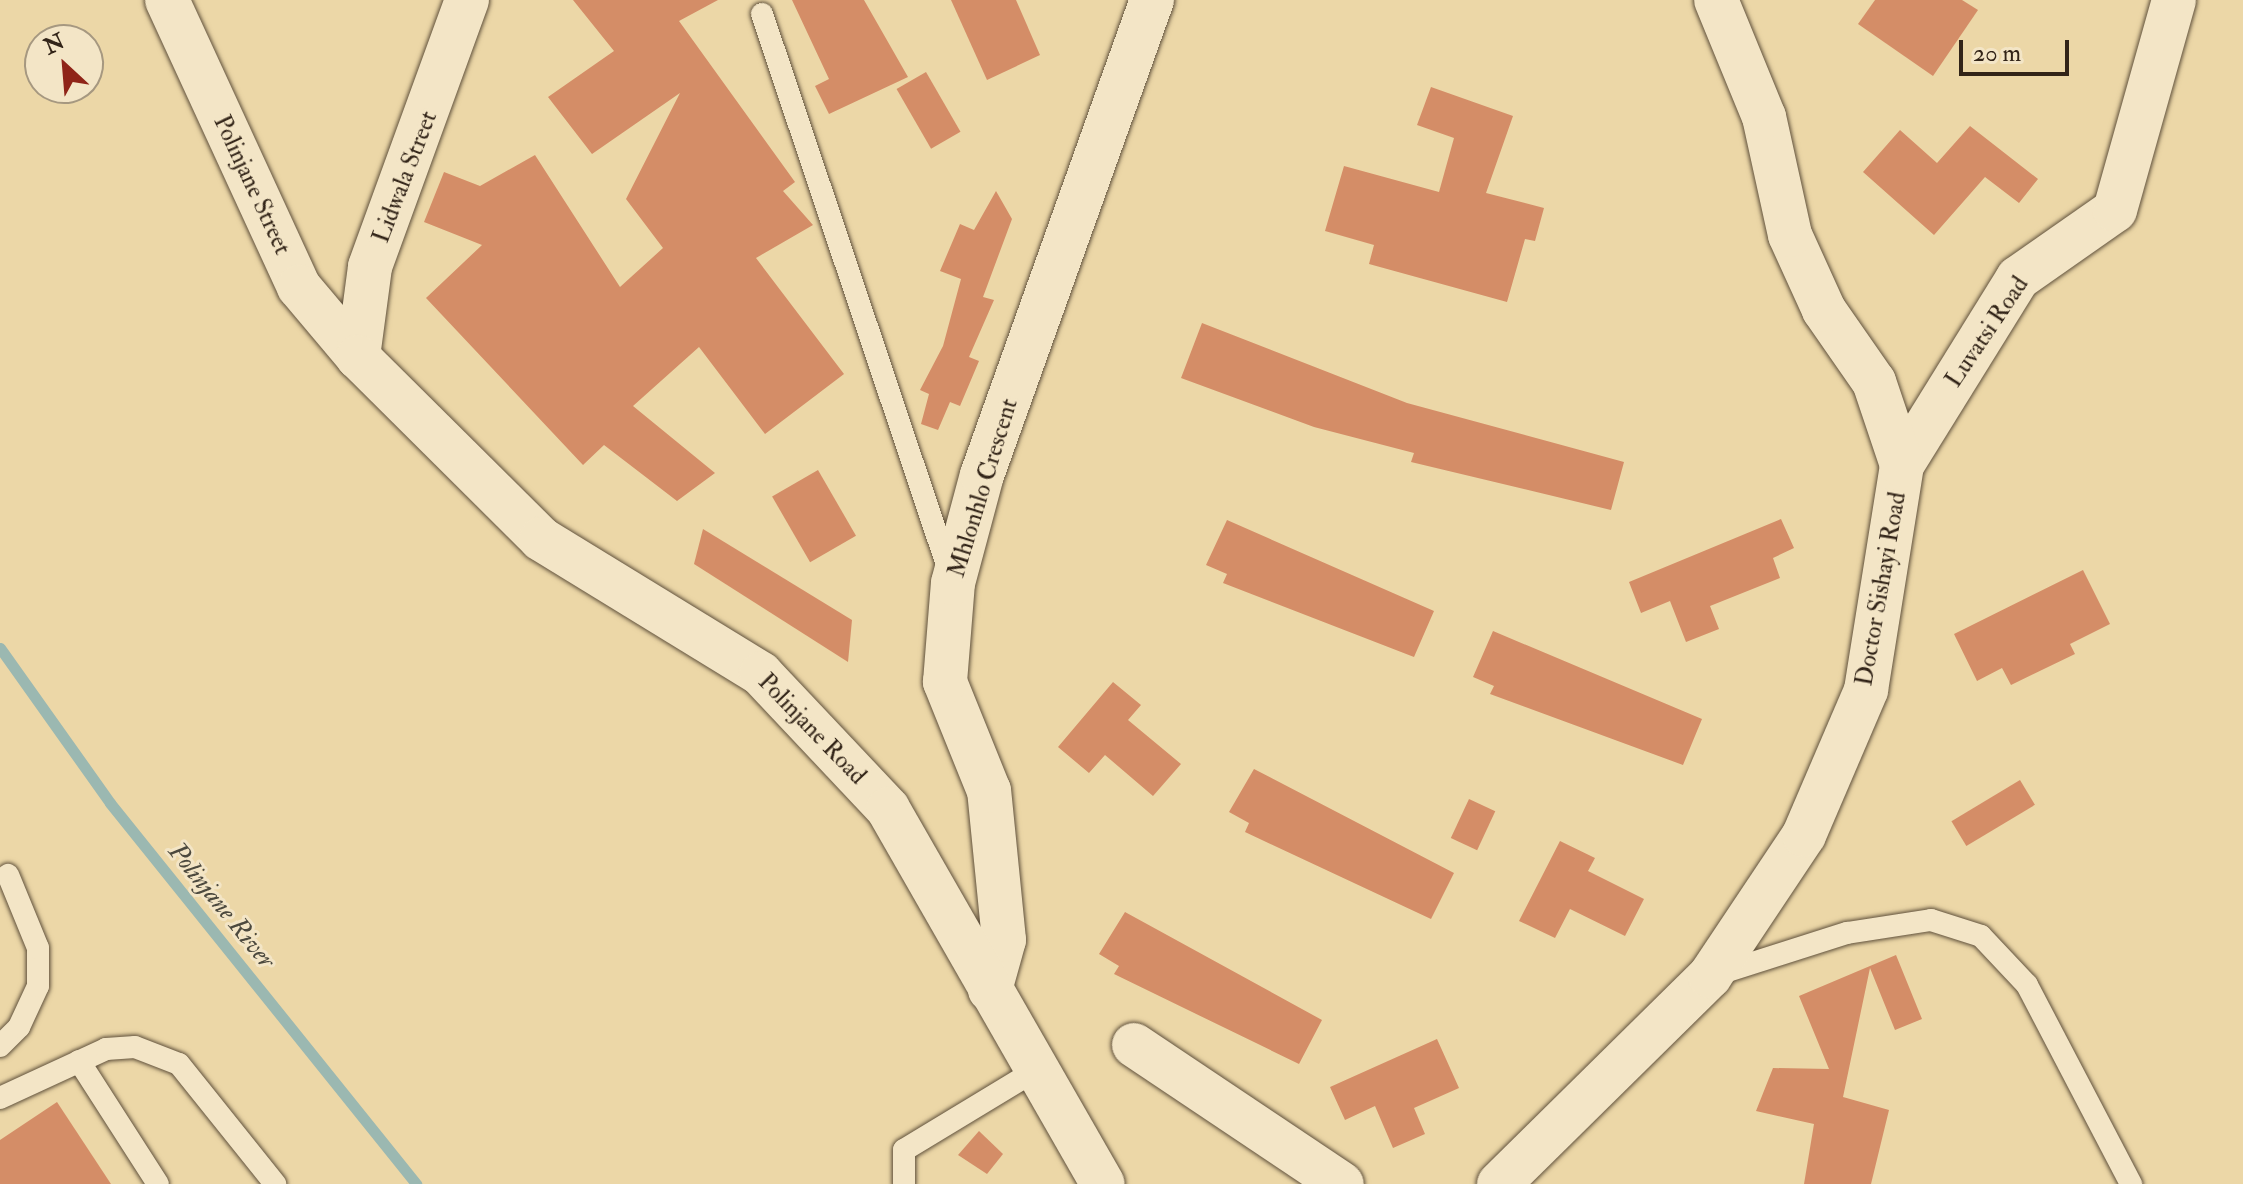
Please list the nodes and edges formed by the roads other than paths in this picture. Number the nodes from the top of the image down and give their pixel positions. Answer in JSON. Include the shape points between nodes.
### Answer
{"nodes":[{"id":1,"x":167,"y":0,"type":"edge"},
{"id":2,"x":1152,"y":0,"type":"edge"},
{"id":3,"x":1716,"y":0,"type":"edge"},
{"id":4,"x":2174,"y":0,"type":"edge"},
{"id":5,"x":460,"y":6,"type":"edge"},
{"id":6,"x":762,"y":14,"type":"dead end"},
{"id":7,"x":358,"y":357,"type":"junction"},
{"id":8,"x":1902,"y":465,"type":"junction"},
{"id":9,"x":953,"y":583,"type":"junction"},
{"id":10,"x":8,"y":875,"type":"dead end"},
{"id":11,"x":1710,"y":976,"type":"junction"},
{"id":12,"x":990,"y":990,"type":"junction"},
{"id":13,"x":1134,"y":1045,"type":"dead end"},
{"id":14,"x":0,"y":1046,"type":"edge"},
{"id":15,"x":79,"y":1061,"type":"junction"},
{"id":16,"x":1036,"y":1070,"type":"junction"},
{"id":17,"x":0,"y":1098,"type":"edge"},
{"id":18,"x":158,"y":1184,"type":"edge"},
{"id":19,"x":275,"y":1184,"type":"edge"},
{"id":20,"x":904,"y":1184,"type":"edge"},
{"id":21,"x":1103,"y":1184,"type":"edge"},
{"id":22,"x":1342,"y":1184,"type":"edge"},
{"id":23,"x":1499,"y":1184,"type":"edge"},
{"id":24,"x":2131,"y":1184,"type":"edge"}],
"edges":[{"from":1,"to":7,"type":"street","name":"Polinjane Street","via":[[299,287]]},
{"from":2,"to":9,"type":"street","name":"Mhlonhlo Crescent","via":[[982,475]]},
{"from":3,"to":8,"type":"street","name":"Doctor Sishayi Road","via":[[1764,117],[1790,235],[1824,310],[1874,382]]},
{"from":4,"to":8,"type":"street","name":"Luvatsi Road","via":[[2115,210],[2018,278]]},
{"from":5,"to":7,"type":"street","name":"Lidwala Street","via":[[370,267]]},
{"from":6,"to":9,"type":"lane"},
{"from":7,"to":12,"type":"street","name":"Polinjane Road","via":[[541,539],[761,674],[888,809]]},
{"from":8,"to":11,"type":"street","name":"Doctor Sishayi Road","via":[[1866,690],[1804,835]]},
{"from":9,"to":12,"type":"street","name":"Mhlonhlo Crescent","via":[[945,682],[989,791],[1004,940]]},
{"from":10,"to":14,"type":"lane","via":[[38,948],[38,986],[19,1027]]},
{"from":11,"to":23,"type":"street","name":"Doctor Sishayi Road"},
{"from":11,"to":24,"type":"lane","via":[[1847,933],[1931,920],[1981,936],[2027,985]]},
{"from":12,"to":16,"type":"street","name":"Polinjane Road"},
{"from":13,"to":22,"type":"street"},
{"from":15,"to":17,"type":"lane"},
{"from":15,"to":18,"type":"lane"},
{"from":15,"to":19,"type":"lane","via":[[135,1047],[179,1064]]},
{"from":16,"to":20,"type":"lane","via":[[904,1150]]},
{"from":16,"to":21,"type":"street","name":"Polinjane Road"}]}
